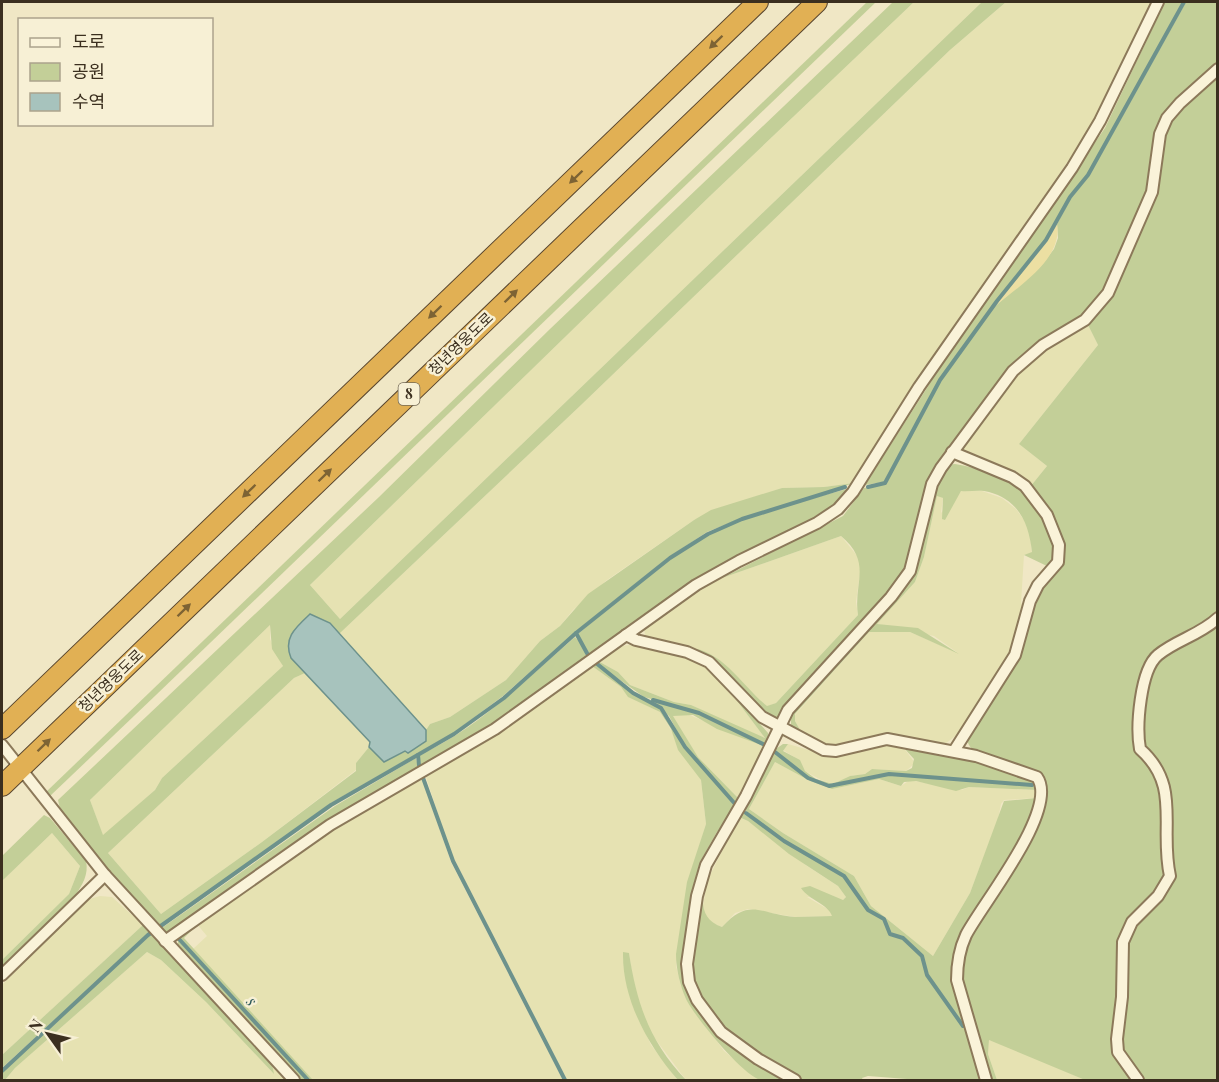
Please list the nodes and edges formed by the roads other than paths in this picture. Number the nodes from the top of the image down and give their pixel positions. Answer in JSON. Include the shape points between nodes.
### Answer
{"nodes":[{"id":1,"x":758,"y":2,"type":"edge"},
{"id":2,"x":817,"y":2,"type":"edge"},
{"id":3,"x":1158,"y":2,"type":"edge"},
{"id":4,"x":1218,"y":69,"type":"edge"},
{"id":5,"x":952,"y":452,"type":"junction"},
{"id":6,"x":1218,"y":618,"type":"edge"},
{"id":7,"x":626,"y":635,"type":"junction"},
{"id":8,"x":779,"y":727,"type":"junction"},
{"id":9,"x":2,"y":729,"type":"edge"},
{"id":10,"x":2,"y":745,"type":"edge"},
{"id":11,"x":954,"y":751,"type":"junction"},
{"id":12,"x":19,"y":769,"type":"junction"},
{"id":13,"x":2,"y":786,"type":"edge"},
{"id":14,"x":105,"y":875,"type":"junction"},
{"id":15,"x":163,"y":939,"type":"junction"},
{"id":16,"x":2,"y":975,"type":"edge"},
{"id":17,"x":294,"y":1080,"type":"edge"},
{"id":18,"x":795,"y":1080,"type":"edge"},
{"id":19,"x":986,"y":1080,"type":"edge"},
{"id":20,"x":1138,"y":1080,"type":"edge"}],
"edges":[{"from":1,"to":9,"type":"highway","one_way":true},
{"from":12,"to":2,"type":"highway","name":"청년영웅도로","number":"8","one_way":true},
{"from":3,"to":7,"type":"street","via":[[1100,122],[1072,168],[919,387],[853,492],[818,523],[696,585]]},
{"from":4,"to":5,"type":"street","via":[[1167,118],[1160,134],[1152,192],[1108,293],[1085,320],[1020,363]]},
{"from":5,"to":8,"type":"street","via":[[932,484],[910,571],[891,597],[800,695]]},
{"from":5,"to":11,"type":"street","via":[[1025,486],[1047,515],[1059,545],[1058,562],[1030,601],[1015,655]]},
{"from":6,"to":20,"type":"street","via":[[1155,657],[1145,678],[1138,737],[1140,749],[1151,759],[1166,786],[1166,855],[1170,876],[1158,896],[1132,922],[1123,942],[1118,1052]]},
{"from":7,"to":8,"type":"street","via":[[709,662],[762,717]]},
{"from":7,"to":15,"type":"street","via":[[495,729],[330,825]]},
{"from":8,"to":11,"type":"street","via":[[824,750],[836,751],[887,739]]},
{"from":8,"to":18,"type":"street","via":[[746,796],[706,865],[695,906],[687,964],[697,1000],[721,1032]]},
{"from":10,"to":12,"type":"street"},
{"from":11,"to":19,"type":"street","via":[[1029,772],[1041,783],[1042,790],[1018,853],[965,937],[957,967],[957,980]]},
{"from":12,"to":13,"type":"highway","name":"청년영웅도로","number":"8"},
{"from":12,"to":14,"type":"street"},
{"from":14,"to":15,"type":"street"},
{"from":14,"to":16,"type":"street"},
{"from":15,"to":17,"type":"street"}]}
